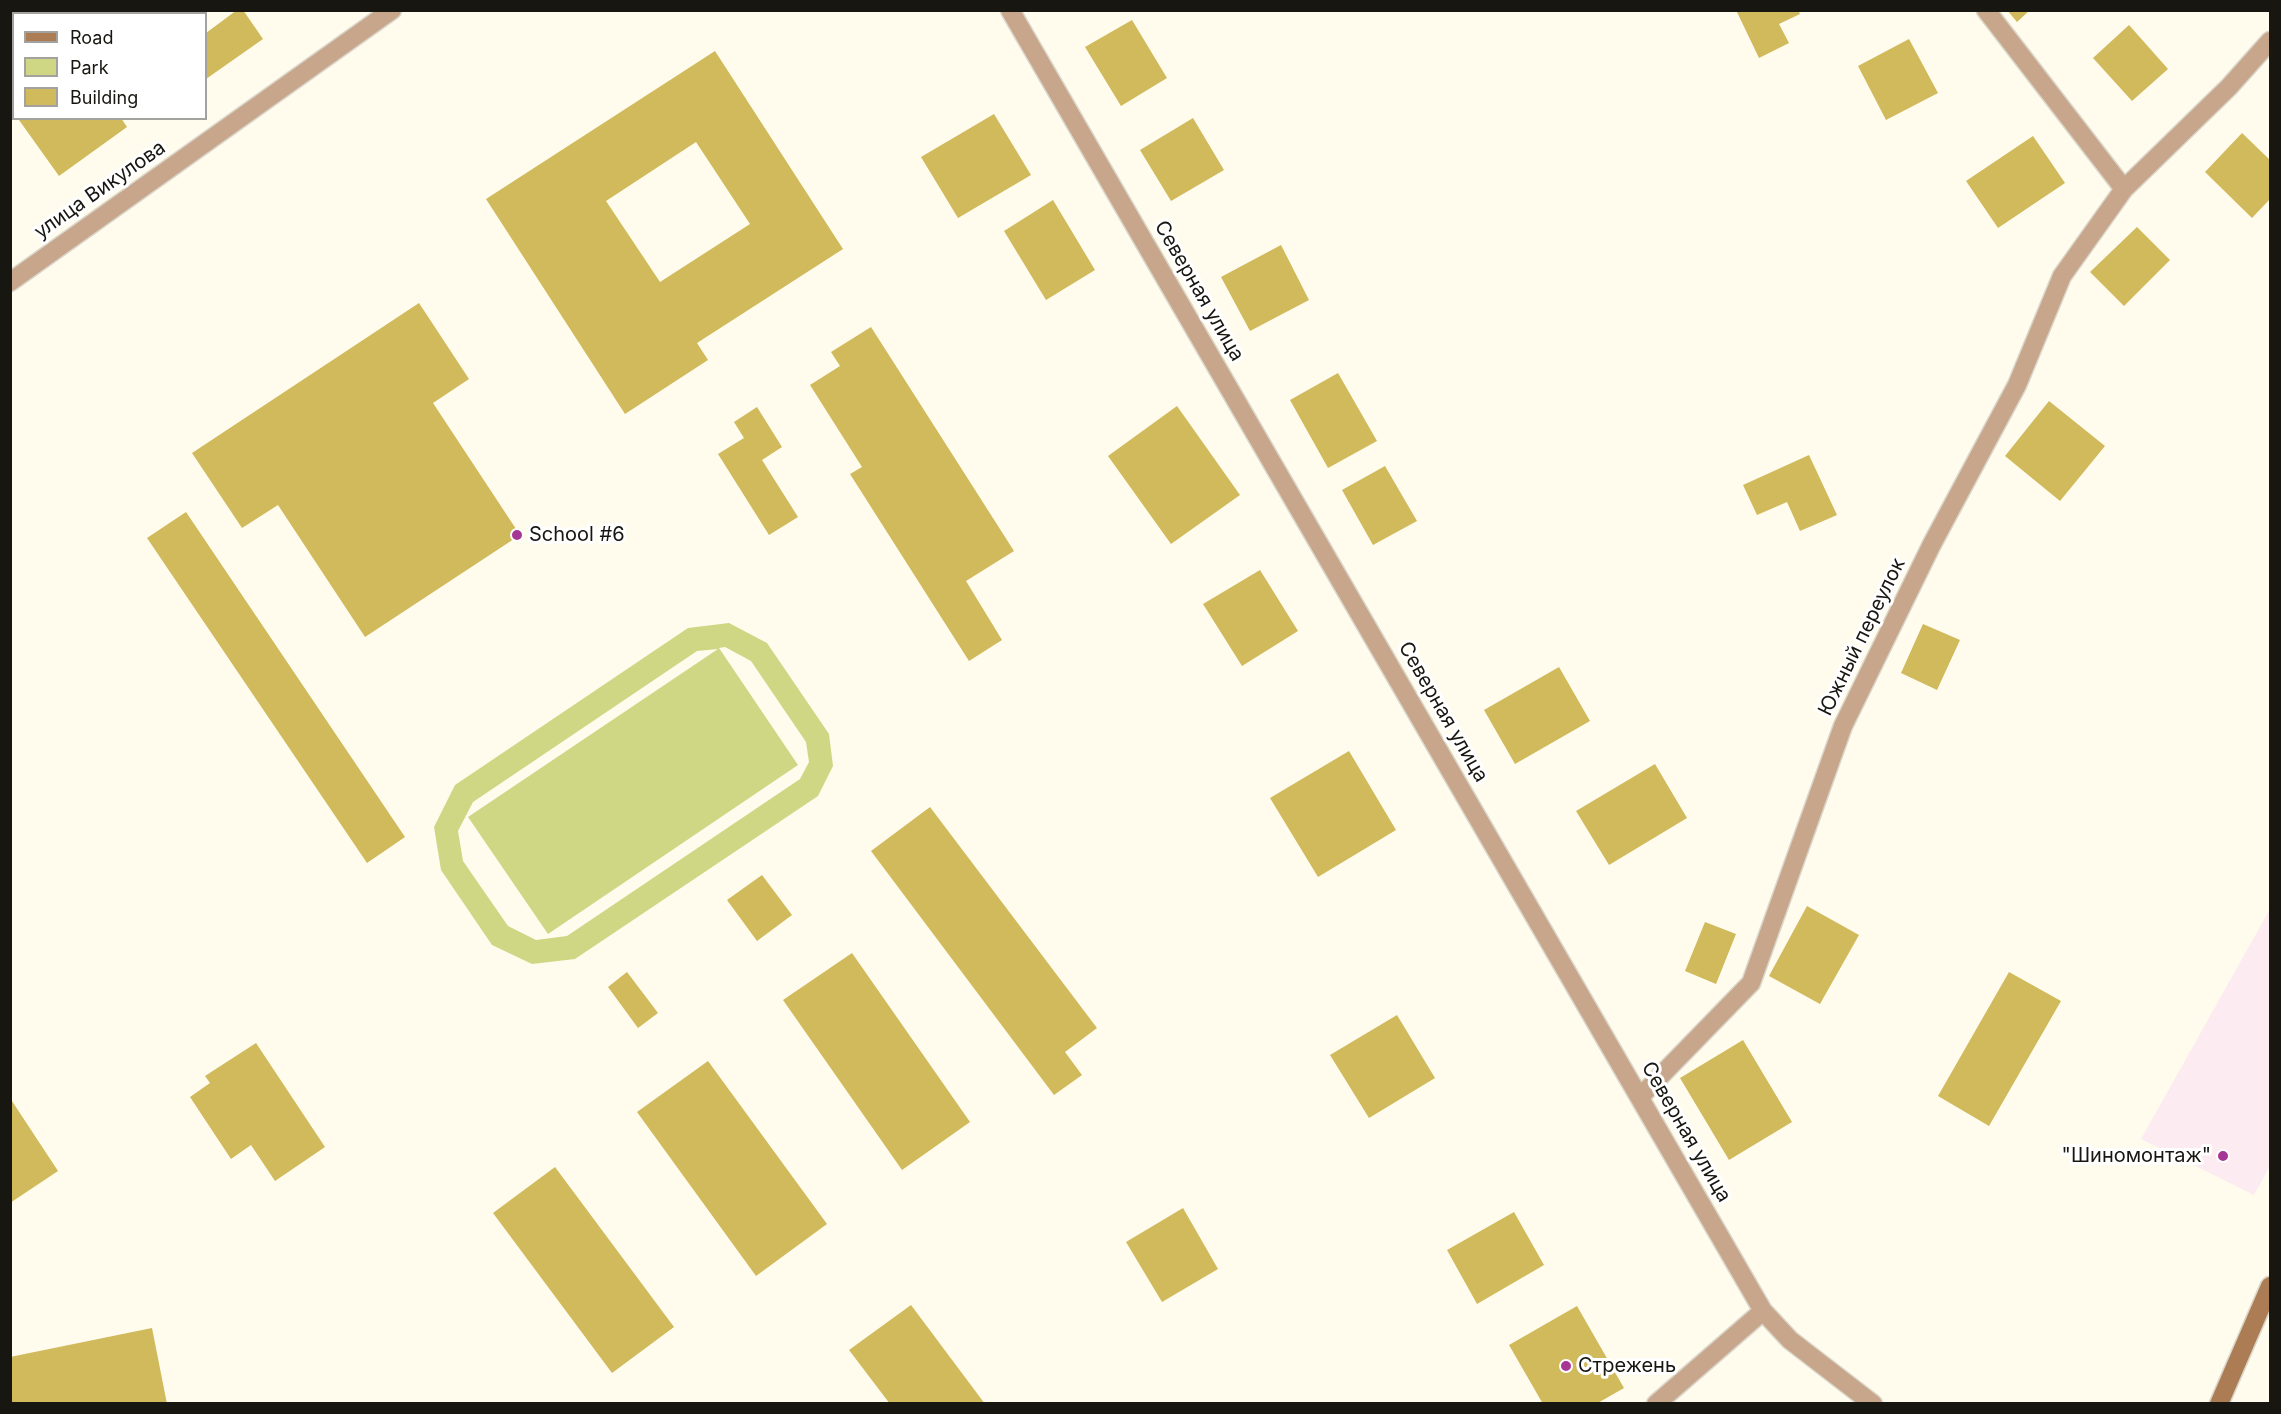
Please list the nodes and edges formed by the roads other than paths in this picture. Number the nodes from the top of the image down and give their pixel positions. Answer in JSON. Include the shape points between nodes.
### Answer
{"nodes":[{"id":1,"x":392,"y":10,"type":"edge"},
{"id":2,"x":1010,"y":10,"type":"edge"},
{"id":3,"x":1986,"y":10,"type":"edge"},
{"id":4,"x":2271,"y":41,"type":"edge"},
{"id":5,"x":2124,"y":189,"type":"junction"},
{"id":6,"x":10,"y":282,"type":"edge"},
{"id":7,"x":1640,"y":1097,"type":"junction"},
{"id":8,"x":2271,"y":1286,"type":"edge"},
{"id":9,"x":1763,"y":1311,"type":"junction"},
{"id":10,"x":1656,"y":1404,"type":"edge"},
{"id":11,"x":1873,"y":1404,"type":"edge"},
{"id":12,"x":2219,"y":1404,"type":"edge"}],
"edges":[{"from":1,"to":6,"type":"street","name":"улица Викулова"},
{"from":2,"to":7,"type":"street","name":"Северная улица"},
{"from":3,"to":5,"type":"street"},
{"from":4,"to":5,"type":"street","name":"Южный переулок"},
{"from":5,"to":7,"type":"street","name":"Южный переулок","via":[[2062,276],[2017,385],[1932,544],[1844,726],[1751,983]]},
{"from":7,"to":9,"type":"street","name":"Северная улица"},
{"from":8,"to":12,"type":"main road"},
{"from":9,"to":10,"type":"street"},
{"from":9,"to":11,"type":"street","name":"Северная улица","via":[[1790,1340]]}]}
